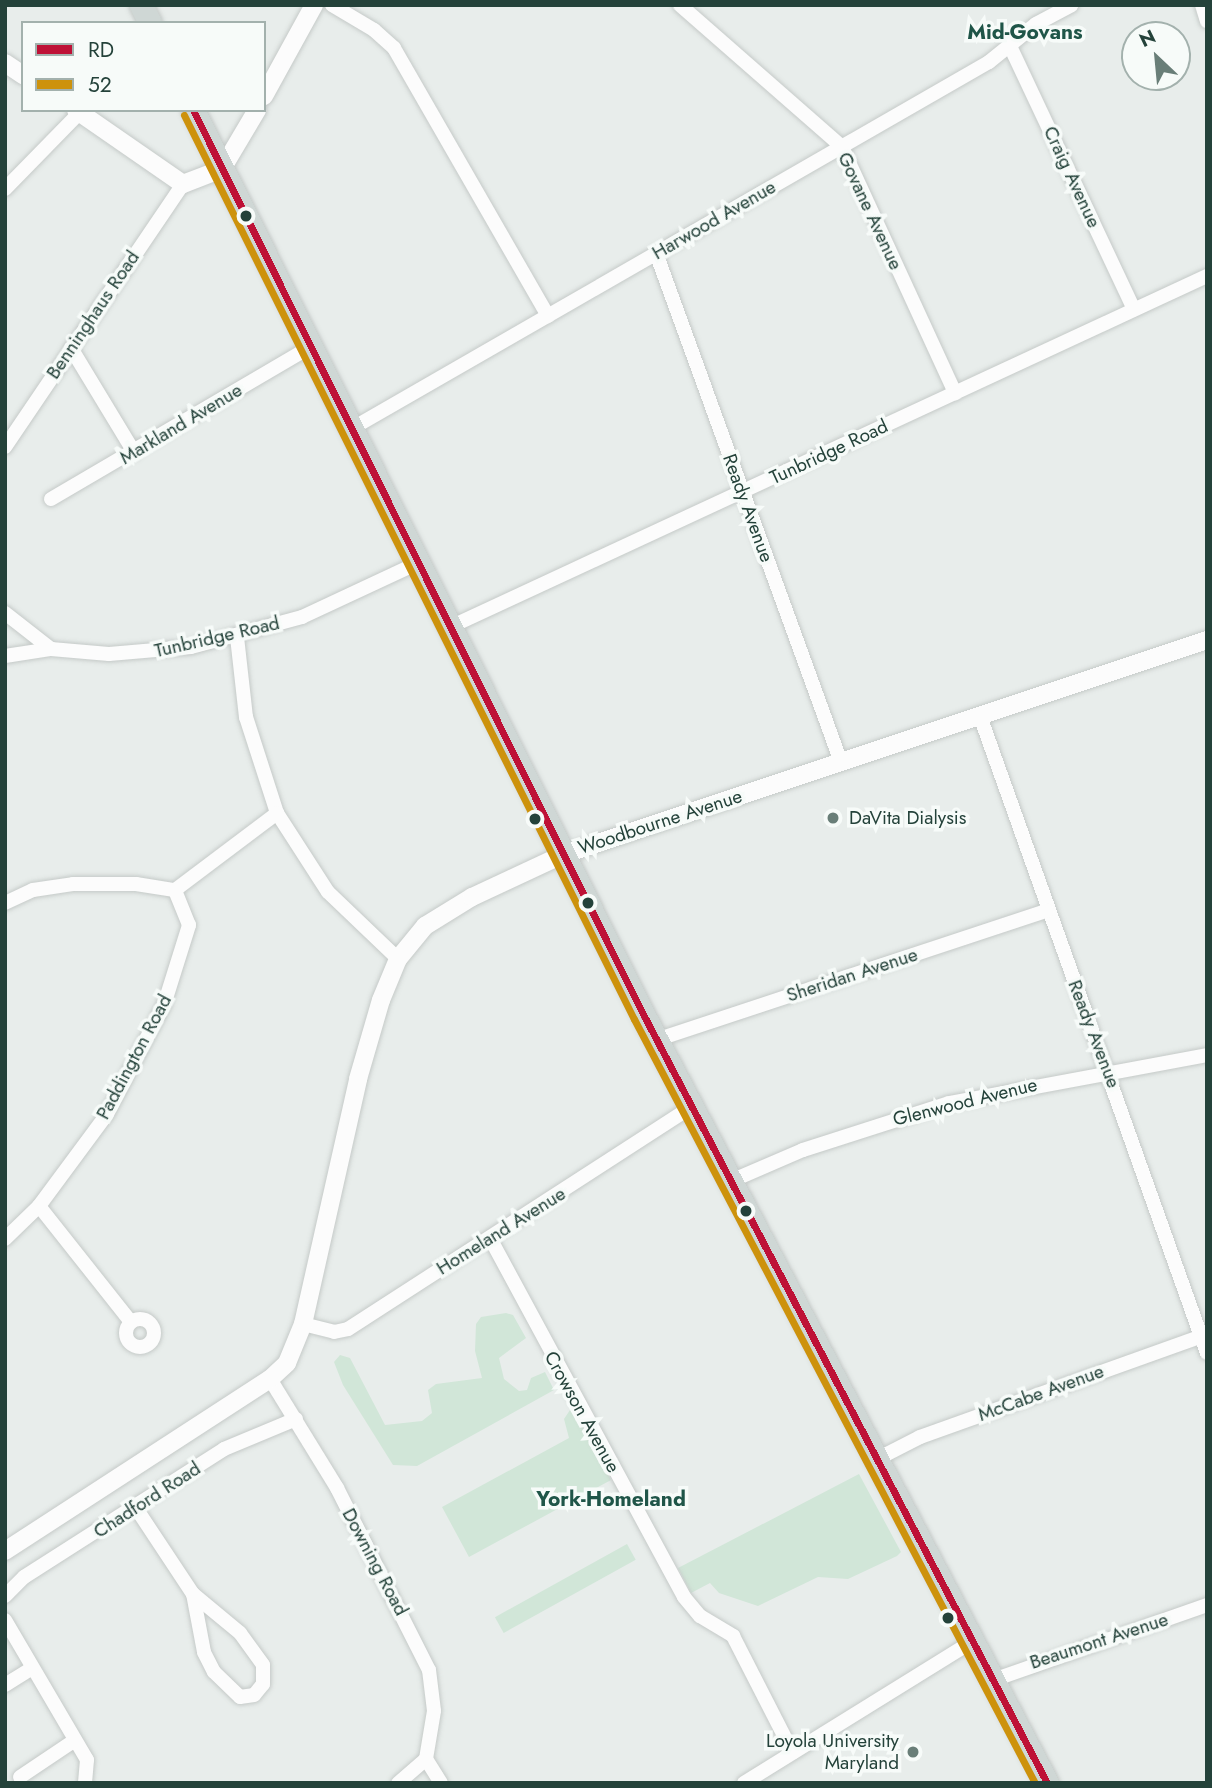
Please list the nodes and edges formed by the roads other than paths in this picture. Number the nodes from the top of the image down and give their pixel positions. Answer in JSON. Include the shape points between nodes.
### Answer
{"nodes":[{"id":1,"x":141,"y":5,"type":"edge"},
{"id":2,"x":314,"y":5,"type":"edge"},
{"id":3,"x":332,"y":5,"type":"edge"},
{"id":4,"x":680,"y":5,"type":"edge"},
{"id":5,"x":1071,"y":5,"type":"edge"},
{"id":6,"x":1202,"y":5,"type":"edge"},
{"id":7,"x":149,"y":21,"type":"edge"},
{"id":8,"x":1207,"y":21,"type":"edge"},
{"id":9,"x":1010,"y":46,"type":"junction"},
{"id":10,"x":5,"y":63,"type":"edge"},
{"id":11,"x":21,"y":74,"type":"edge"},
{"id":12,"x":266,"y":92,"type":"edge"},
{"id":13,"x":78,"y":112,"type":"edge"},
{"id":14,"x":80,"y":112,"type":"edge"},
{"id":15,"x":194,"y":112,"type":"edge"},
{"id":16,"x":256,"y":112,"type":"edge"},
{"id":17,"x":842,"y":147,"type":"junction"},
{"id":18,"x":222,"y":169,"type":"junction"},
{"id":19,"x":183,"y":184,"type":"junction"},
{"id":20,"x":5,"y":189,"type":"edge"},
{"id":21,"x":656,"y":253,"type":"junction"},
{"id":22,"x":1207,"y":276,"type":"edge"},
{"id":23,"x":1134,"y":309,"type":"junction"},
{"id":24,"x":548,"y":316,"type":"junction"},
{"id":25,"x":310,"y":347,"type":"junction"},
{"id":26,"x":71,"y":348,"type":"junction"},
{"id":27,"x":955,"y":393,"type":"junction"},
{"id":28,"x":351,"y":429,"type":"junction"},
{"id":29,"x":5,"y":447,"type":"edge"},
{"id":30,"x":134,"y":452,"type":"junction"},
{"id":31,"x":743,"y":493,"type":"junction"},
{"id":32,"x":51,"y":499,"type":"dead end"},
{"id":33,"x":418,"y":563,"type":"junction"},
{"id":34,"x":5,"y":613,"type":"edge"},
{"id":35,"x":450,"y":627,"type":"junction"},
{"id":36,"x":237,"y":636,"type":"junction"},
{"id":37,"x":1207,"y":640,"type":"edge"},
{"id":38,"x":51,"y":649,"type":"junction"},
{"id":39,"x":5,"y":656,"type":"edge"},
{"id":40,"x":980,"y":716,"type":"junction"},
{"id":41,"x":841,"y":762,"type":"junction"},
{"id":42,"x":277,"y":813,"type":"junction"},
{"id":43,"x":562,"y":855,"type":"junction"},
{"id":44,"x":175,"y":890,"type":"junction"},
{"id":45,"x":5,"y":904,"type":"edge"},
{"id":46,"x":1047,"y":911,"type":"junction"},
{"id":47,"x":398,"y":960,"type":"junction"},
{"id":48,"x":656,"y":1040,"type":"junction"},
{"id":49,"x":1207,"y":1055,"type":"edge"},
{"id":50,"x":1110,"y":1074,"type":"junction"},
{"id":51,"x":691,"y":1107,"type":"junction"},
{"id":52,"x":731,"y":1181,"type":"junction"},
{"id":53,"x":39,"y":1206,"type":"junction"},
{"id":54,"x":5,"y":1238,"type":"edge"},
{"id":55,"x":490,"y":1238,"type":"junction"},
{"id":56,"x":131,"y":1322,"type":"dead end"},
{"id":57,"x":303,"y":1324,"type":"junction"},
{"id":58,"x":1204,"y":1335,"type":"edge"},
{"id":59,"x":1207,"y":1353,"type":"edge"},
{"id":60,"x":270,"y":1379,"type":"junction"},
{"id":61,"x":296,"y":1419,"type":"junction"},
{"id":62,"x":877,"y":1459,"type":"junction"},
{"id":63,"x":136,"y":1508,"type":"junction"},
{"id":64,"x":5,"y":1551,"type":"edge"},
{"id":65,"x":193,"y":1594,"type":"junction"},
{"id":66,"x":5,"y":1595,"type":"edge"},
{"id":67,"x":1207,"y":1605,"type":"edge"},
{"id":68,"x":5,"y":1620,"type":"edge"},
{"id":69,"x":973,"y":1641,"type":"junction"},
{"id":70,"x":31,"y":1669,"type":"junction"},
{"id":71,"x":993,"y":1680,"type":"junction"},
{"id":72,"x":5,"y":1685,"type":"edge"},
{"id":73,"x":75,"y":1740,"type":"junction"},
{"id":74,"x":793,"y":1753,"type":"junction"},
{"id":75,"x":426,"y":1759,"type":"junction"},
{"id":76,"x":20,"y":1777,"type":"dead end"},
{"id":77,"x":85,"y":1783,"type":"edge"},
{"id":78,"x":398,"y":1783,"type":"edge"},
{"id":79,"x":441,"y":1783,"type":"edge"},
{"id":80,"x":744,"y":1783,"type":"edge"},
{"id":81,"x":1047,"y":1783,"type":"edge"}],
"edges":[{"from":1,"to":7,"type":"main road"},
{"from":2,"to":12,"type":"street"},
{"from":3,"to":24,"type":"street","via":[[394,48]]},
{"from":4,"to":17,"type":"street","name":"Govane Avenue"},
{"from":5,"to":9,"type":"street","name":"Harwood Avenue","via":[[1036,24]]},
{"from":6,"to":8,"type":"street"},
{"from":9,"to":17,"type":"street","name":"Harwood Avenue"},
{"from":9,"to":23,"type":"street","name":"Craig Avenue"},
{"from":10,"to":11,"type":"street"},
{"from":13,"to":20,"type":"street"},
{"from":14,"to":19,"type":"street"},
{"from":15,"to":18,"type":"main road"},
{"from":16,"to":18,"type":"street"},
{"from":17,"to":21,"type":"street","name":"Harwood Avenue"},
{"from":17,"to":27,"type":"street","name":"Govane Avenue"},
{"from":18,"to":19,"type":"street"},
{"from":18,"to":25,"type":"main road"},
{"from":19,"to":26,"type":"street","name":"Benninghaus Road"},
{"from":21,"to":24,"type":"street","name":"Harwood Avenue"},
{"from":21,"to":31,"type":"street","name":"Ready Avenue"},
{"from":22,"to":23,"type":"street","name":"Tunbridge Road"},
{"from":23,"to":27,"type":"street","name":"Tunbridge Road"},
{"from":24,"to":28,"type":"street","name":"Harwood Avenue"},
{"from":25,"to":28,"type":"main road"},
{"from":25,"to":30,"type":"street","name":"Markland Avenue"},
{"from":26,"to":29,"type":"street","name":"Benninghaus Road"},
{"from":26,"to":30,"type":"street"},
{"from":27,"to":31,"type":"street","name":"Tunbridge Road"},
{"from":28,"to":33,"type":"main road"},
{"from":30,"to":32,"type":"street","name":"Markland Avenue"},
{"from":31,"to":35,"type":"street","name":"Tunbridge Road"},
{"from":31,"to":41,"type":"street","name":"Ready Avenue"},
{"from":33,"to":35,"type":"main road"},
{"from":33,"to":36,"type":"street","name":"Tunbridge Road","via":[[302,617]]},
{"from":34,"to":38,"type":"street"},
{"from":35,"to":43,"type":"main road"},
{"from":36,"to":38,"type":"street","name":"Tunbridge Road","via":[[158,653]]},
{"from":36,"to":42,"type":"street","via":[[246,717]]},
{"from":37,"to":40,"type":"street","name":"Woodbourne Avenue"},
{"from":38,"to":39,"type":"street","name":"Tunbridge Road"},
{"from":40,"to":41,"type":"street","name":"Woodbourne Avenue"},
{"from":40,"to":46,"type":"street","name":"Ready Avenue"},
{"from":41,"to":43,"type":"street","name":"Woodbourne Avenue"},
{"from":42,"to":44,"type":"street"},
{"from":42,"to":47,"type":"street","via":[[328,892]]},
{"from":43,"to":47,"type":"street","name":"Woodbourne Avenue","via":[[451,908],[425,926]]},
{"from":43,"to":48,"type":"main road"},
{"from":44,"to":45,"type":"street","via":[[136,884],[65,885],[33,890]]},
{"from":44,"to":53,"type":"street","name":"Paddington Road","via":[[188,925],[164,1005],[107,1114]]},
{"from":46,"to":48,"type":"street","name":"Sheridan Avenue"},
{"from":46,"to":50,"type":"street","name":"Ready Avenue"},
{"from":47,"to":57,"type":"street","name":"Woodbourne Avenue","via":[[358,1079]]},
{"from":48,"to":51,"type":"main road"},
{"from":49,"to":50,"type":"street","name":"Glenwood Avenue"},
{"from":50,"to":52,"type":"street","name":"Glenwood Avenue","via":[[983,1094],[917,1111],[803,1150]]},
{"from":50,"to":58,"type":"street","name":"Ready Avenue"},
{"from":51,"to":52,"type":"main road"},
{"from":51,"to":55,"type":"street","name":"Homeland Avenue"},
{"from":52,"to":62,"type":"main road"},
{"from":53,"to":54,"type":"street","name":"Paddington Road"},
{"from":53,"to":56,"type":"street"},
{"from":55,"to":57,"type":"street","name":"Homeland Avenue","via":[[348,1329],[334,1332]]},
{"from":55,"to":74,"type":"street","name":"Crowson Avenue","via":[[684,1597],[701,1616],[733,1636]]},
{"from":57,"to":60,"type":"street","name":"Woodbourne Avenue","via":[[287,1363]]},
{"from":58,"to":59,"type":"street","name":"Ready Avenue"},
{"from":58,"to":62,"type":"street","name":"McCabe Avenue","via":[[920,1437]]},
{"from":60,"to":61,"type":"street","name":"Downing Road"},
{"from":60,"to":64,"type":"street"},
{"from":61,"to":63,"type":"street","name":"Chadford Road","via":[[271,1433],[232,1444]]},
{"from":61,"to":75,"type":"street","name":"Downing Road","via":[[394,1595],[429,1670],[434,1711]]},
{"from":62,"to":69,"type":"main road"},
{"from":63,"to":65,"type":"street"},
{"from":63,"to":66,"type":"street","name":"Chadford Road","via":[[24,1577]]},
{"from":65,"to":65,"type":"street","via":[[204,1652],[214,1672],[240,1698],[254,1695],[263,1684],[263,1665],[240,1633]]},
{"from":67,"to":71,"type":"street","name":"Beaumont Avenue"},
{"from":68,"to":70,"type":"street"},
{"from":69,"to":71,"type":"main road"},
{"from":69,"to":74,"type":"street"},
{"from":70,"to":72,"type":"street"},
{"from":70,"to":73,"type":"street"},
{"from":71,"to":81,"type":"main road"},
{"from":73,"to":76,"type":"street"},
{"from":73,"to":77,"type":"street","via":[[87,1760]]},
{"from":74,"to":80,"type":"street"},
{"from":75,"to":78,"type":"street"},
{"from":75,"to":79,"type":"street"}]}
